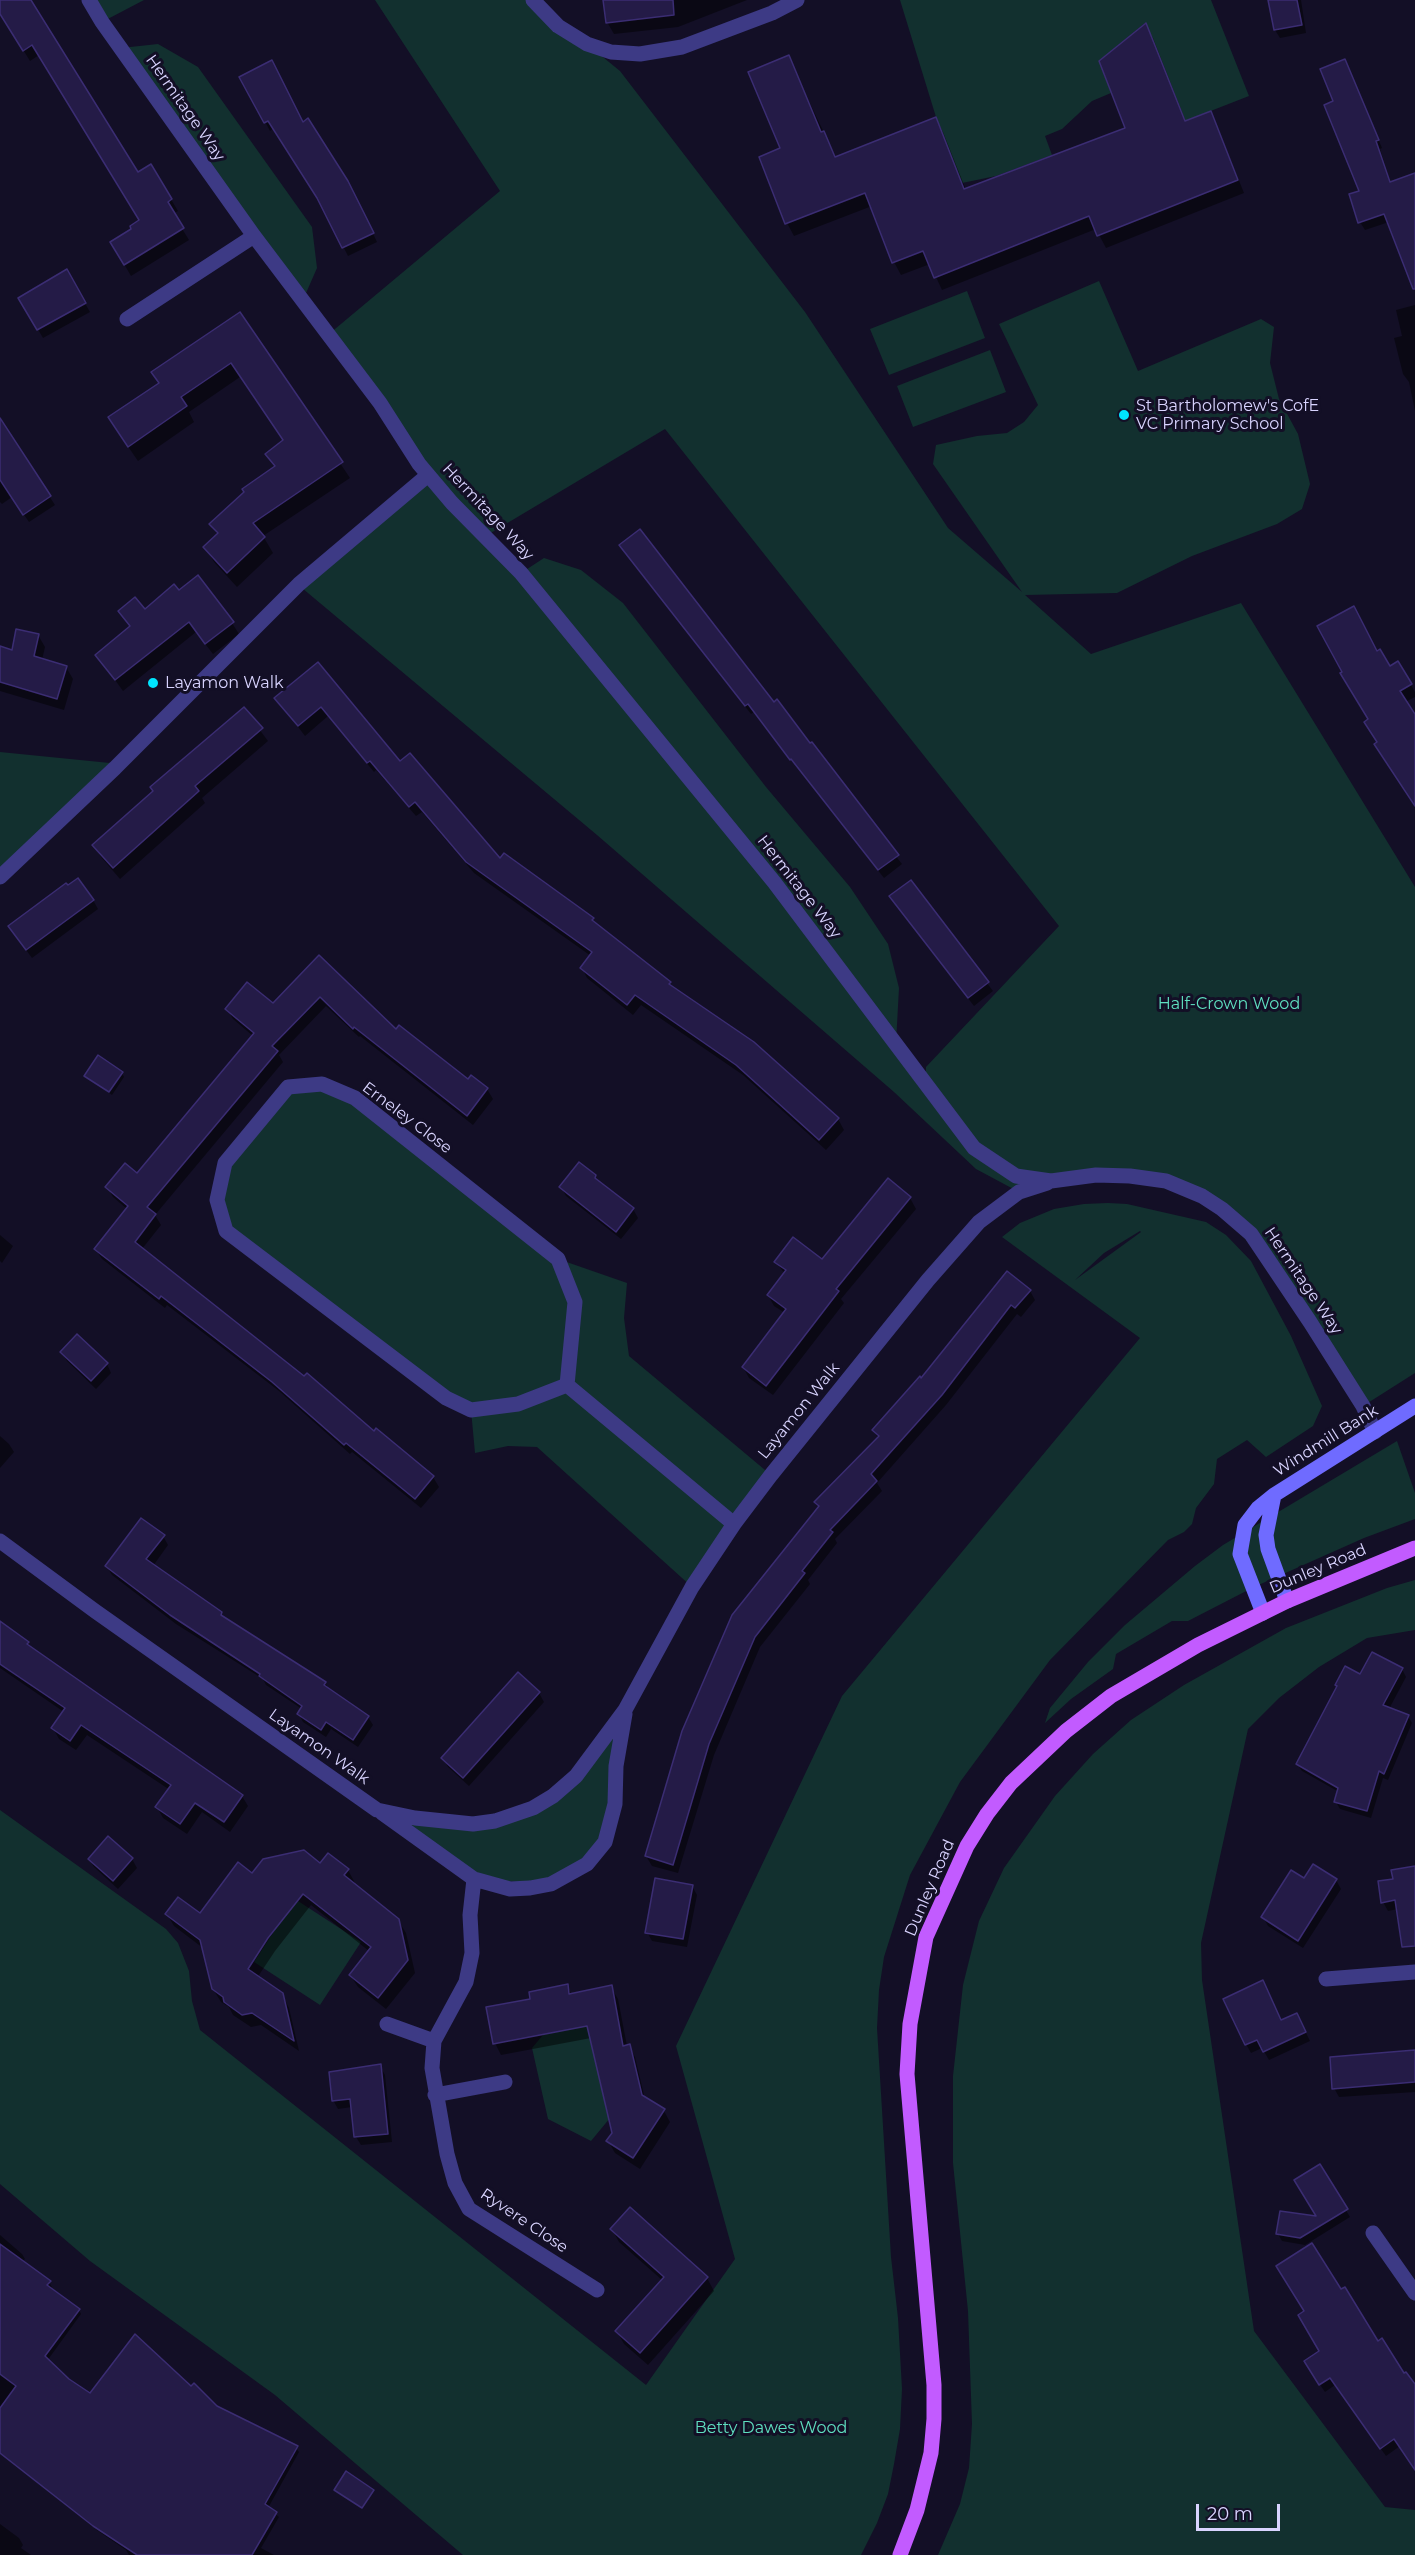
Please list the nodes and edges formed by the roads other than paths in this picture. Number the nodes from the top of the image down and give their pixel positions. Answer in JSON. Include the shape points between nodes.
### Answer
{"nodes":[{"id":1,"x":89,"y":0,"type":"edge"},
{"id":2,"x":533,"y":0,"type":"edge"},
{"id":3,"x":797,"y":0,"type":"edge"},
{"id":4,"x":254,"y":236,"type":"junction"},
{"id":5,"x":127,"y":319,"type":"dead end"},
{"id":6,"x":428,"y":475,"type":"junction"},
{"id":7,"x":0,"y":878,"type":"edge"},
{"id":8,"x":1051,"y":1181,"type":"junction"},
{"id":9,"x":567,"y":1385,"type":"junction"},
{"id":10,"x":1415,"y":1406,"type":"edge"},
{"id":11,"x":1375,"y":1432,"type":"junction"},
{"id":12,"x":1274,"y":1494,"type":"junction"},
{"id":13,"x":734,"y":1524,"type":"junction"},
{"id":14,"x":0,"y":1541,"type":"edge"},
{"id":15,"x":1415,"y":1548,"type":"edge"},
{"id":16,"x":1287,"y":1601,"type":"junction"},
{"id":17,"x":1263,"y":1613,"type":"junction"},
{"id":18,"x":625,"y":1710,"type":"junction"},
{"id":19,"x":377,"y":1810,"type":"junction"},
{"id":20,"x":474,"y":1880,"type":"junction"},
{"id":21,"x":1415,"y":1972,"type":"edge"},
{"id":22,"x":1326,"y":1979,"type":"dead end"},
{"id":23,"x":387,"y":2024,"type":"dead end"},
{"id":24,"x":434,"y":2042,"type":"junction"},
{"id":25,"x":505,"y":2082,"type":"dead end"},
{"id":26,"x":435,"y":2095,"type":"junction"},
{"id":27,"x":1373,"y":2233,"type":"dead end"},
{"id":28,"x":597,"y":2290,"type":"dead end"},
{"id":29,"x":1415,"y":2293,"type":"edge"},
{"id":30,"x":900,"y":2555,"type":"edge"}],
"edges":[{"from":1,"to":4,"type":"street","name":"Hermitage Way"},
{"from":2,"to":3,"type":"street","via":[[558,26],[587,44],[610,52],[640,54],[682,47]]},
{"from":4,"to":5,"type":"street"},
{"from":4,"to":6,"type":"street","name":"Hermitage Way","via":[[354,366]]},
{"from":6,"to":7,"type":"street","via":[[299,584]]},
{"from":6,"to":8,"type":"street","name":"Hermitage Way","via":[[521,573],[774,882],[974,1148],[1016,1176]]},
{"from":8,"to":11,"type":"street","name":"Hermitage Way","via":[[1096,1175],[1166,1181],[1222,1209],[1251,1234],[1319,1335]]},
{"from":8,"to":13,"type":"street","name":"Layamon Walk","via":[[1019,1192],[979,1222],[928,1280]]},
{"from":9,"to":9,"type":"street","name":"Erneley Close","via":[[518,1404],[471,1410],[446,1398],[226,1231],[217,1200],[225,1163],[288,1087],[322,1084],[355,1098],[558,1259],[574,1302]]},
{"from":9,"to":13,"type":"street"},
{"from":10,"to":11,"type":"main road","name":"Windmill Bank"},
{"from":11,"to":12,"type":"main road","name":"Windmill Bank"},
{"from":12,"to":16,"type":"main road","via":[[1266,1535]]},
{"from":12,"to":17,"type":"main road","name":"Windmill Bank","via":[[1245,1525],[1240,1554]]},
{"from":13,"to":18,"type":"street","name":"Layamon Walk","via":[[693,1587]]},
{"from":14,"to":19,"type":"street","name":"Layamon Walk"},
{"from":15,"to":16,"type":"main road","name":"Dunley Road"},
{"from":16,"to":17,"type":"main road","name":"Dunley Road"},
{"from":17,"to":30,"type":"main road","name":"Dunley Road","via":[[1198,1645],[1111,1696],[1066,1731],[1011,1783],[967,1846],[926,1937],[913,2000],[907,2074],[934,2419],[931,2453],[917,2510]]},
{"from":18,"to":19,"type":"street","name":"Layamon Walk","via":[[576,1776],[533,1808],[473,1824]]},
{"from":18,"to":20,"type":"street","name":"Layamon Walk","via":[[616,1766],[615,1804],[605,1842],[587,1864],[551,1884],[530,1888],[510,1889]]},
{"from":19,"to":20,"type":"street"},
{"from":20,"to":24,"type":"street","name":"Ryvere Close","via":[[470,1915],[472,1953],[466,1982]]},
{"from":21,"to":22,"type":"street"},
{"from":23,"to":24,"type":"street"},
{"from":24,"to":26,"type":"street","name":"Ryvere Close"},
{"from":25,"to":26,"type":"street"},
{"from":26,"to":28,"type":"street","name":"Ryvere Close","via":[[455,2182],[469,2209]]},
{"from":27,"to":29,"type":"street"}]}
